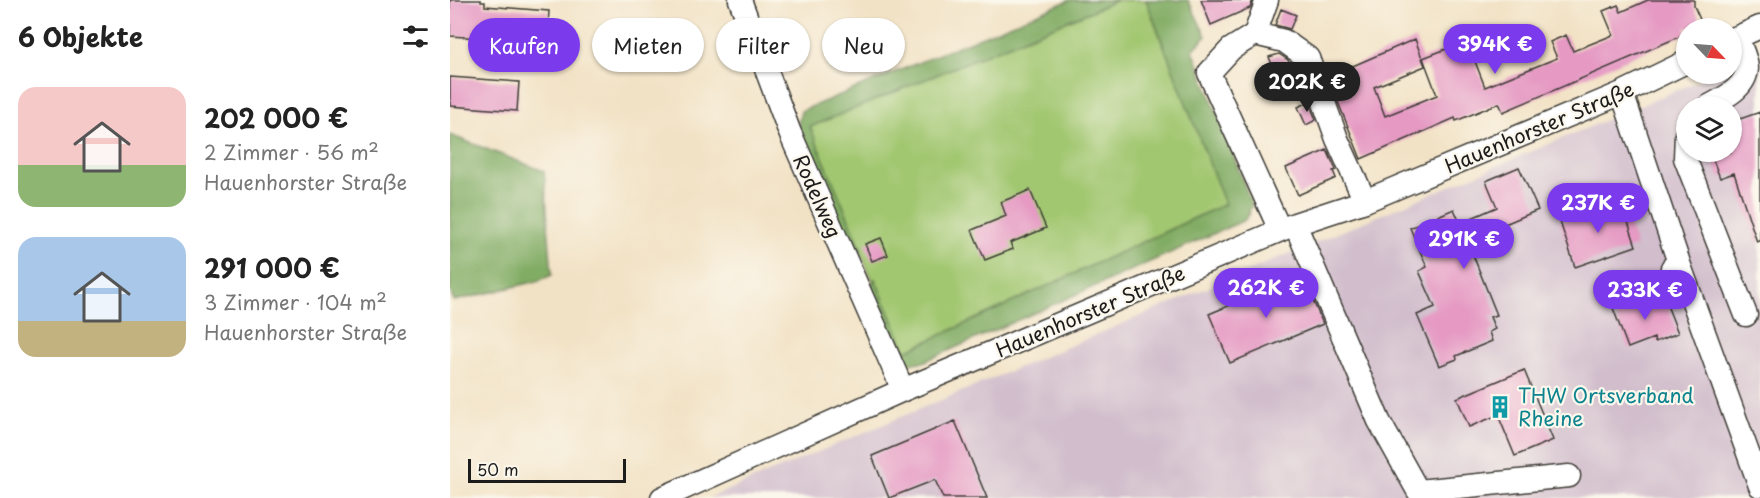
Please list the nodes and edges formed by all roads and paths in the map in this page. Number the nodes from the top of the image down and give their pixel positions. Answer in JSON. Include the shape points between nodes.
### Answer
{"nodes":[{"id":1,"x":740,"y":0,"type":"edge"},
{"id":2,"x":1267,"y":0,"type":"edge"},
{"id":3,"x":1760,"y":27,"type":"edge"},
{"id":4,"x":1255,"y":34,"type":"junction"},
{"id":5,"x":1742,"y":35,"type":"edge"},
{"id":6,"x":1742,"y":55,"type":"edge"},
{"id":7,"x":1676,"y":67,"type":"edge"},
{"id":8,"x":1742,"y":83,"type":"edge"},
{"id":9,"x":1741,"y":84,"type":"edge"},
{"id":10,"x":1622,"y":93,"type":"junction"},
{"id":11,"x":1729,"y":96,"type":"edge"},
{"id":12,"x":1687,"y":162,"type":"edge"},
{"id":13,"x":1365,"y":201,"type":"junction"},
{"id":14,"x":1288,"y":227,"type":"junction"},
{"id":15,"x":1746,"y":315,"type":"dead end"},
{"id":16,"x":903,"y":390,"type":"junction"},
{"id":17,"x":1569,"y":476,"type":"dead end"},
{"id":18,"x":1760,"y":486,"type":"edge"},
{"id":19,"x":662,"y":498,"type":"edge"}],
"edges":[{"from":1,"to":16,"type":"street","name":"Rodelweg","via":[[790,133]]},
{"from":2,"to":4,"type":"street"},
{"from":3,"to":5,"type":"street"},
{"from":4,"to":13,"type":"street","via":[[1284,41],[1308,58],[1337,139]]},
{"from":4,"to":14,"type":"street","via":[[1231,49],[1209,73]]},
{"from":6,"to":8,"type":"street","via":[[1747,66]]},
{"from":7,"to":10,"type":"street","name":"Hauenhorster Straße"},
{"from":9,"to":11,"type":"street"},
{"from":10,"to":13,"type":"street","name":"Hauenhorster Straße"},
{"from":10,"to":18,"type":"street","via":[[1676,267]]},
{"from":12,"to":15,"type":"street"},
{"from":13,"to":14,"type":"street","name":"Hauenhorster Straße"},
{"from":14,"to":16,"type":"street","name":"Hauenhorster Straße"},
{"from":14,"to":17,"type":"street","via":[[1379,422],[1418,491]]},
{"from":16,"to":19,"type":"street","name":"Hauenhorster Straße"}]}
